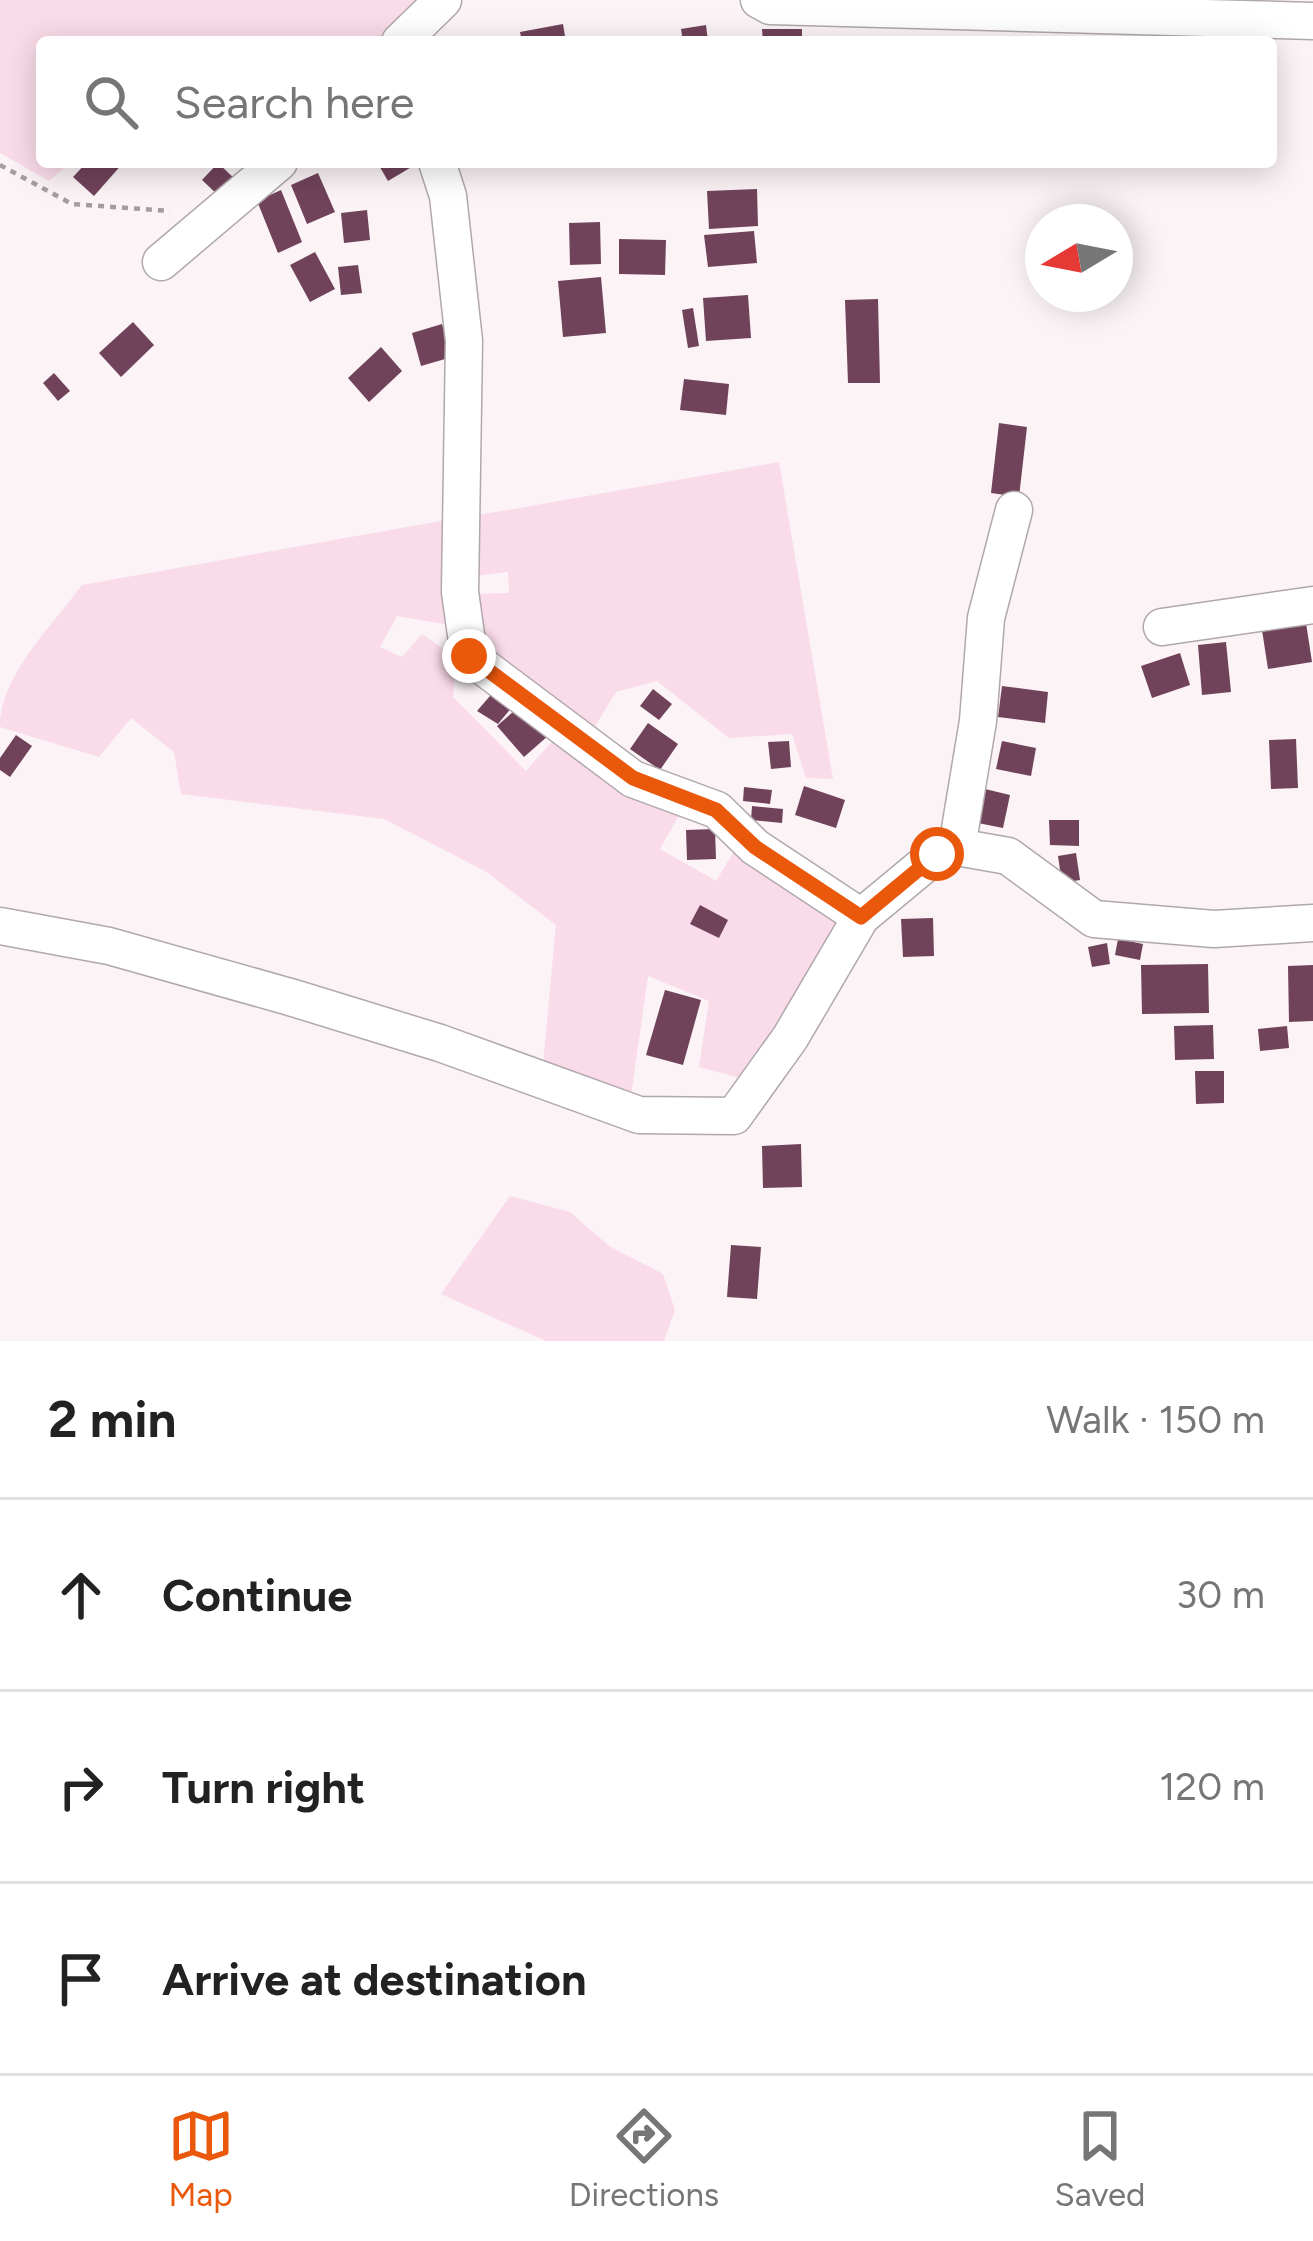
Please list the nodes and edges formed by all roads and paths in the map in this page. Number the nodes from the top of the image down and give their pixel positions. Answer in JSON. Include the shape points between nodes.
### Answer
{"nodes":[{"id":1,"x":759,"y":0,"type":"edge"},
{"id":2,"x":438,"y":2,"type":"edge"},
{"id":3,"x":1122,"y":9,"type":"edge"},
{"id":4,"x":1313,"y":22,"type":"edge"},
{"id":5,"x":406,"y":36,"type":"edge"},
{"id":6,"x":0,"y":165,"type":"edge"},
{"id":7,"x":272,"y":168,"type":"edge"},
{"id":8,"x":439,"y":168,"type":"edge"},
{"id":9,"x":214,"y":214,"type":"junction"},
{"id":10,"x":161,"y":262,"type":"dead end"},
{"id":11,"x":1014,"y":510,"type":"dead end"},
{"id":12,"x":1313,"y":604,"type":"edge"},
{"id":13,"x":1162,"y":627,"type":"dead end"},
{"id":14,"x":957,"y":847,"type":"junction"},
{"id":15,"x":861,"y":917,"type":"junction"},
{"id":16,"x":1313,"y":922,"type":"edge"},
{"id":17,"x":0,"y":926,"type":"edge"}],
"edges":[{"from":1,"to":3,"type":"street"},
{"from":2,"to":5,"type":"street"},
{"from":3,"to":4,"type":"street"},
{"from":6,"to":9,"type":"path","via":[[72,204]]},
{"from":7,"to":9,"type":"street"},
{"from":8,"to":15,"type":"street","via":[[464,341],[460,592],[469,656],[633,778],[716,810],[755,847]]},
{"from":9,"to":10,"type":"street"},
{"from":11,"to":14,"type":"street","via":[[986,618]]},
{"from":12,"to":13,"type":"street"},
{"from":14,"to":15,"type":"street","via":[[937,854]]},
{"from":14,"to":16,"type":"street","via":[[1008,856],[1094,920],[1214,928]]},
{"from":15,"to":17,"type":"street","via":[[734,1116],[639,1115],[290,997],[109,946]]}]}
